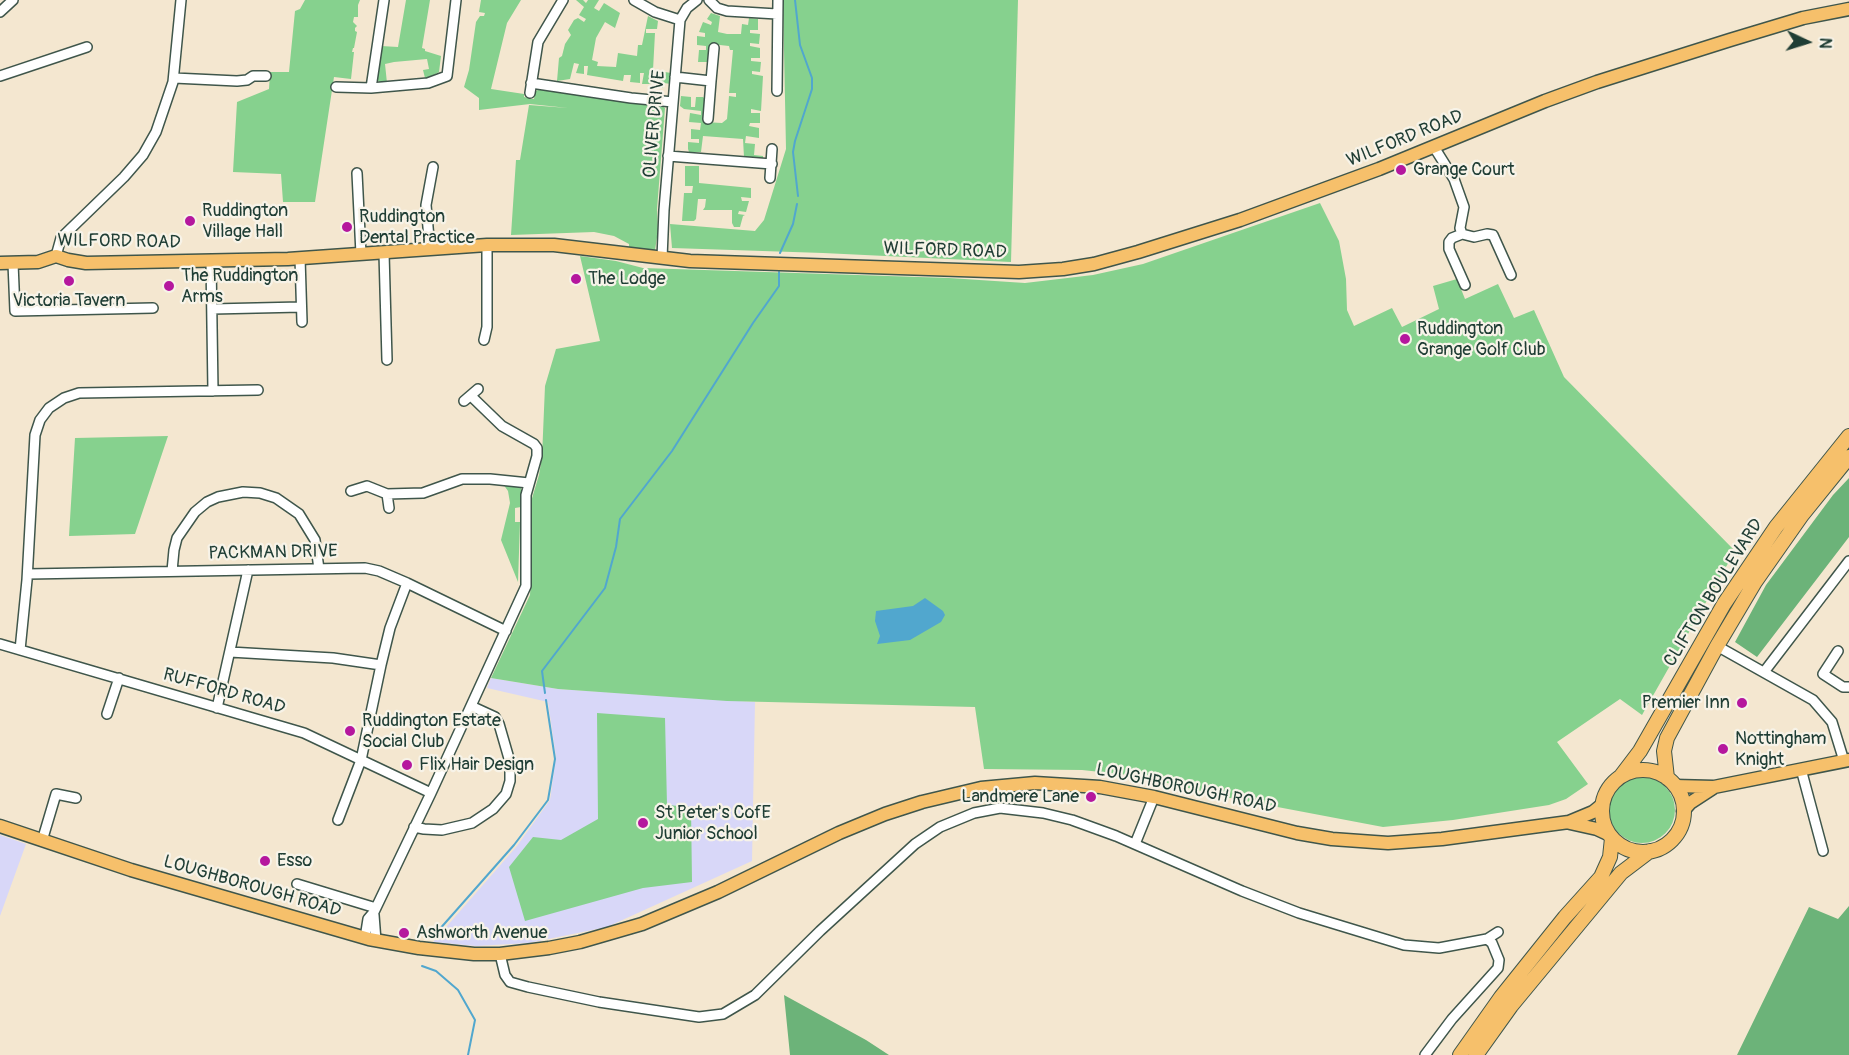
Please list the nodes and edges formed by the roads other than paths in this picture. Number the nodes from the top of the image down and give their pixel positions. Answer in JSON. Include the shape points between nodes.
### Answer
{"nodes":[{"id":1,"x":13,"y":0,"type":"edge"},
{"id":2,"x":181,"y":0,"type":"edge"},
{"id":3,"x":384,"y":0,"type":"edge"},
{"id":4,"x":456,"y":0,"type":"edge"},
{"id":5,"x":563,"y":0,"type":"edge"},
{"id":6,"x":634,"y":0,"type":"edge"},
{"id":7,"x":697,"y":0,"type":"edge"},
{"id":8,"x":709,"y":0,"type":"edge"},
{"id":9,"x":778,"y":0,"type":"edge"},
{"id":10,"x":1849,"y":9,"type":"edge"},
{"id":11,"x":0,"y":12,"type":"edge"},
{"id":12,"x":777,"y":14,"type":"junction"},
{"id":13,"x":680,"y":20,"type":"junction"},
{"id":14,"x":87,"y":47,"type":"dead end"},
{"id":15,"x":714,"y":48,"type":"dead end"},
{"id":16,"x":0,"y":76,"type":"edge"},
{"id":17,"x":266,"y":76,"type":"dead end"},
{"id":18,"x":675,"y":77,"type":"junction"},
{"id":19,"x":174,"y":78,"type":"junction"},
{"id":20,"x":711,"y":81,"type":"junction"},
{"id":21,"x":336,"y":87,"type":"dead end"},
{"id":22,"x":370,"y":88,"type":"junction"},
{"id":23,"x":777,"y":91,"type":"dead end"},
{"id":24,"x":673,"y":102,"type":"junction"},
{"id":25,"x":708,"y":119,"type":"dead end"},
{"id":26,"x":1434,"y":147,"type":"junction"},
{"id":27,"x":772,"y":149,"type":"dead end"},
{"id":28,"x":668,"y":156,"type":"junction"},
{"id":29,"x":772,"y":164,"type":"junction"},
{"id":30,"x":433,"y":167,"type":"dead end"},
{"id":31,"x":357,"y":173,"type":"dead end"},
{"id":32,"x":770,"y":178,"type":"dead end"},
{"id":33,"x":1462,"y":234,"type":"junction"},
{"id":34,"x":487,"y":245,"type":"junction"},
{"id":35,"x":430,"y":249,"type":"junction"},
{"id":36,"x":384,"y":253,"type":"junction"},
{"id":37,"x":361,"y":254,"type":"junction"},
{"id":38,"x":56,"y":256,"type":"junction"},
{"id":39,"x":300,"y":258,"type":"junction"},
{"id":40,"x":662,"y":258,"type":"junction"},
{"id":41,"x":211,"y":261,"type":"junction"},
{"id":42,"x":0,"y":263,"type":"edge"},
{"id":43,"x":14,"y":263,"type":"junction"},
{"id":44,"x":1511,"y":274,"type":"dead end"},
{"id":45,"x":1465,"y":285,"type":"dead end"},
{"id":46,"x":301,"y":307,"type":"junction"},
{"id":47,"x":212,"y":309,"type":"junction"},
{"id":48,"x":147,"y":311,"type":"dead end"},
{"id":49,"x":302,"y":322,"type":"dead end"},
{"id":50,"x":484,"y":340,"type":"dead end"},
{"id":51,"x":387,"y":360,"type":"dead end"},
{"id":52,"x":258,"y":390,"type":"dead end"},
{"id":53,"x":213,"y":391,"type":"junction"},
{"id":54,"x":471,"y":395,"type":"dead end"},
{"id":55,"x":1849,"y":436,"type":"edge"},
{"id":56,"x":1849,"y":457,"type":"edge"},
{"id":57,"x":529,"y":483,"type":"junction"},
{"id":58,"x":351,"y":491,"type":"dead end"},
{"id":59,"x":387,"y":494,"type":"junction"},
{"id":60,"x":389,"y":508,"type":"dead end"},
{"id":61,"x":1849,"y":561,"type":"edge"},
{"id":62,"x":319,"y":569,"type":"junction"},
{"id":63,"x":248,"y":570,"type":"junction"},
{"id":64,"x":172,"y":571,"type":"junction"},
{"id":65,"x":28,"y":574,"type":"junction"},
{"id":66,"x":406,"y":583,"type":"junction"},
{"id":67,"x":506,"y":631,"type":"junction"},
{"id":68,"x":0,"y":644,"type":"edge"},
{"id":69,"x":1717,"y":646,"type":"junction"},
{"id":70,"x":20,"y":650,"type":"junction"},
{"id":71,"x":1838,"y":651,"type":"dead end"},
{"id":72,"x":230,"y":652,"type":"junction"},
{"id":73,"x":381,"y":665,"type":"junction"},
{"id":74,"x":1764,"y":672,"type":"junction"},
{"id":75,"x":119,"y":678,"type":"junction"},
{"id":76,"x":1849,"y":687,"type":"edge"},
{"id":77,"x":471,"y":706,"type":"junction"},
{"id":78,"x":217,"y":708,"type":"junction"},
{"id":79,"x":107,"y":714,"type":"dead end"},
{"id":80,"x":362,"y":760,"type":"junction"},
{"id":81,"x":1846,"y":760,"type":"edge"},
{"id":82,"x":1801,"y":769,"type":"junction"},
{"id":83,"x":1621,"y":776,"type":"junction"},
{"id":84,"x":1671,"y":782,"type":"junction"},
{"id":85,"x":1714,"y":787,"type":"junction"},
{"id":86,"x":431,"y":793,"type":"junction"},
{"id":87,"x":1154,"y":797,"type":"junction"},
{"id":88,"x":76,"y":798,"type":"dead end"},
{"id":89,"x":1602,"y":804,"type":"junction"},
{"id":90,"x":1683,"y":811,"type":"junction"},
{"id":91,"x":338,"y":820,"type":"dead end"},
{"id":92,"x":1569,"y":822,"type":"junction"},
{"id":93,"x":0,"y":826,"type":"edge"},
{"id":94,"x":414,"y":826,"type":"junction"},
{"id":95,"x":1611,"y":837,"type":"junction"},
{"id":96,"x":42,"y":841,"type":"junction"},
{"id":97,"x":1135,"y":844,"type":"junction"},
{"id":98,"x":1650,"y":851,"type":"junction"},
{"id":99,"x":1823,"y":851,"type":"dead end"},
{"id":100,"x":297,"y":884,"type":"dead end"},
{"id":101,"x":375,"y":910,"type":"junction"},
{"id":102,"x":1498,"y":932,"type":"dead end"},
{"id":103,"x":370,"y":939,"type":"junction"},
{"id":104,"x":1487,"y":939,"type":"junction"},
{"id":105,"x":500,"y":954,"type":"junction"},
{"id":106,"x":1425,"y":1055,"type":"edge"},
{"id":107,"x":1460,"y":1055,"type":"edge"},
{"id":108,"x":1476,"y":1055,"type":"edge"}],
"edges":[{"from":1,"to":11,"type":"street"},
{"from":2,"to":19,"type":"street"},
{"from":3,"to":22,"type":"street"},
{"from":4,"to":22,"type":"street","via":[[447,76],[428,83]]},
{"from":5,"to":24,"type":"street","via":[[539,39],[530,88]]},
{"from":6,"to":13,"type":"street"},
{"from":7,"to":13,"type":"street"},
{"from":8,"to":12,"type":"street","via":[[727,11]]},
{"from":9,"to":12,"type":"street"},
{"from":10,"to":26,"type":"main road","name":"WILFORD ROAD","via":[[1751,33],[1597,82]]},
{"from":12,"to":23,"type":"street"},
{"from":13,"to":18,"type":"street","name":"OLIVER DRIVE"},
{"from":14,"to":16,"type":"street","via":[[78,54]]},
{"from":15,"to":20,"type":"street"},
{"from":17,"to":19,"type":"street","via":[[253,72],[247,80],[237,81]]},
{"from":18,"to":20,"type":"street"},
{"from":18,"to":24,"type":"street","name":"OLIVER DRIVE"},
{"from":19,"to":38,"type":"street","via":[[161,122],[146,150],[114,188],[61,238]]},
{"from":20,"to":25,"type":"street"},
{"from":21,"to":22,"type":"street"},
{"from":24,"to":28,"type":"street","name":"OLIVER DRIVE"},
{"from":26,"to":33,"type":"street","via":[[1454,179],[1464,207]]},
{"from":26,"to":40,"type":"main road","name":"WILFORD ROAD","via":[[1222,227],[1063,269],[1019,272]]},
{"from":27,"to":29,"type":"street"},
{"from":28,"to":29,"type":"street"},
{"from":28,"to":40,"type":"street","name":"OLIVER DRIVE"},
{"from":29,"to":32,"type":"street"},
{"from":30,"to":35,"type":"street","via":[[426,205]]},
{"from":31,"to":37,"type":"street"},
{"from":33,"to":44,"type":"street","via":[[1493,235]]},
{"from":33,"to":45,"type":"street","via":[[1452,238],[1449,249]]},
{"from":34,"to":35,"type":"main road","name":"WILFORD ROAD"},
{"from":34,"to":40,"type":"main road","name":"WILFORD ROAD","via":[[563,245]]},
{"from":34,"to":50,"type":"street"},
{"from":35,"to":36,"type":"main road","name":"WILFORD ROAD"},
{"from":36,"to":37,"type":"main road","name":"WILFORD ROAD"},
{"from":36,"to":51,"type":"street"},
{"from":37,"to":39,"type":"main road","name":"WILFORD ROAD"},
{"from":38,"to":41,"type":"main road","name":"WILFORD ROAD","via":[[86,262]]},
{"from":38,"to":43,"type":"main road","name":"WILFORD ROAD"},
{"from":39,"to":41,"type":"main road","name":"WILFORD ROAD"},
{"from":39,"to":46,"type":"street"},
{"from":41,"to":47,"type":"street"},
{"from":42,"to":43,"type":"main road","name":"WILFORD ROAD"},
{"from":43,"to":48,"type":"street","via":[[15,311]]},
{"from":46,"to":47,"type":"street"},
{"from":46,"to":49,"type":"street"},
{"from":47,"to":53,"type":"street"},
{"from":52,"to":53,"type":"street"},
{"from":53,"to":65,"type":"street","via":[[79,393],[49,408],[35,435]]},
{"from":54,"to":57,"type":"street","via":[[502,426],[537,448]]},
{"from":55,"to":83,"type":"highway","name":"CLIFTON BOULEVARD","via":[[1776,527],[1724,604]]},
{"from":56,"to":69,"type":"highway","name":"CLIFTON BOULEVARD","via":[[1755,582]]},
{"from":57,"to":59,"type":"street","via":[[459,480],[425,493]]},
{"from":57,"to":67,"type":"street","via":[[525,505],[526,586]]},
{"from":58,"to":59,"type":"street","via":[[367,486]]},
{"from":59,"to":60,"type":"street"},
{"from":61,"to":74,"type":"street"},
{"from":62,"to":63,"type":"street","name":"PACKMAN DRIVE"},
{"from":62,"to":64,"type":"street","via":[[315,540],[299,514],[276,498],[243,492],[218,497],[195,512],[177,538]]},
{"from":62,"to":66,"type":"street","name":"PACKMAN DRIVE","via":[[369,569]]},
{"from":63,"to":64,"type":"street","name":"PACKMAN DRIVE"},
{"from":63,"to":72,"type":"street"},
{"from":64,"to":65,"type":"street","name":"PACKMAN DRIVE"},
{"from":65,"to":70,"type":"street"},
{"from":66,"to":67,"type":"street","name":"PACKMAN DRIVE"},
{"from":66,"to":73,"type":"street"},
{"from":67,"to":77,"type":"street"},
{"from":68,"to":70,"type":"street","name":"RUFFORD ROAD"},
{"from":69,"to":74,"type":"street"},
{"from":69,"to":84,"type":"highway","name":"CLIFTON BOULEVARD","via":[[1667,738],[1664,751]]},
{"from":70,"to":75,"type":"street","name":"RUFFORD ROAD"},
{"from":71,"to":76,"type":"street","via":[[1823,674]]},
{"from":72,"to":73,"type":"street"},
{"from":72,"to":78,"type":"street"},
{"from":73,"to":80,"type":"street"},
{"from":74,"to":81,"type":"street","via":[[1823,710],[1832,722]]},
{"from":75,"to":78,"type":"street","name":"RUFFORD ROAD"},
{"from":75,"to":79,"type":"street"},
{"from":77,"to":86,"type":"street"},
{"from":77,"to":94,"type":"street","via":[[495,717],[500,724],[510,762],[506,794],[472,823],[442,830]]},
{"from":78,"to":80,"type":"street","name":"RUFFORD ROAD","via":[[304,733]]},
{"from":80,"to":86,"type":"street","name":"RUFFORD ROAD"},
{"from":80,"to":91,"type":"street"},
{"from":81,"to":82,"type":"main road"},
{"from":82,"to":85,"type":"main road"},
{"from":82,"to":99,"type":"street"},
{"from":83,"to":84,"type":"highway","via":[[1649,771]]},
{"from":83,"to":89,"type":"highway","via":[[1609,788]]},
{"from":84,"to":85,"type":"main road"},
{"from":84,"to":90,"type":"highway"},
{"from":85,"to":90,"type":"main road"},
{"from":86,"to":94,"type":"street"},
{"from":87,"to":92,"type":"main road","name":"LOUGHBOROUGH ROAD","via":[[1297,833],[1361,842],[1442,839]]},
{"from":87,"to":97,"type":"street"},
{"from":87,"to":105,"type":"main road","name":"LOUGHBOROUGH ROAD","via":[[1100,787],[1035,783],[949,795],[839,833],[642,924],[570,944]]},
{"from":88,"to":96,"type":"street","via":[[56,794]]},
{"from":89,"to":92,"type":"main road","name":"LOUGHBOROUGH ROAD"},
{"from":89,"to":95,"type":"highway","via":[[1602,817]]},
{"from":90,"to":98,"type":"highway","via":[[1674,837]]},
{"from":92,"to":95,"type":"main road","name":"LOUGHBOROUGH ROAD","via":[[1590,826]]},
{"from":93,"to":96,"type":"main road","name":"LOUGHBOROUGH ROAD"},
{"from":94,"to":101,"type":"street"},
{"from":95,"to":98,"type":"highway","via":[[1629,850]]},
{"from":95,"to":107,"type":"highway","via":[[1610,857],[1601,878],[1501,997]]},
{"from":96,"to":103,"type":"main road","name":"LOUGHBOROUGH ROAD"},
{"from":97,"to":104,"type":"street","via":[[1299,914],[1411,946],[1439,948]]},
{"from":97,"to":105,"type":"street","via":[[1043,813],[1000,808],[974,813],[940,827],[915,844],[755,995],[714,1016],[621,1006],[510,982]]},
{"from":98,"to":108,"type":"highway","via":[[1613,882],[1511,1005]]},
{"from":100,"to":101,"type":"street","name":"LOUGHBOROUGH ROAD"},
{"from":101,"to":103,"type":"street","via":[[368,919]]},
{"from":102,"to":104,"type":"street"},
{"from":103,"to":105,"type":"main road","name":"LOUGHBOROUGH ROAD","via":[[404,947]]},
{"from":104,"to":106,"type":"street","via":[[1500,960],[1498,968]]}]}
